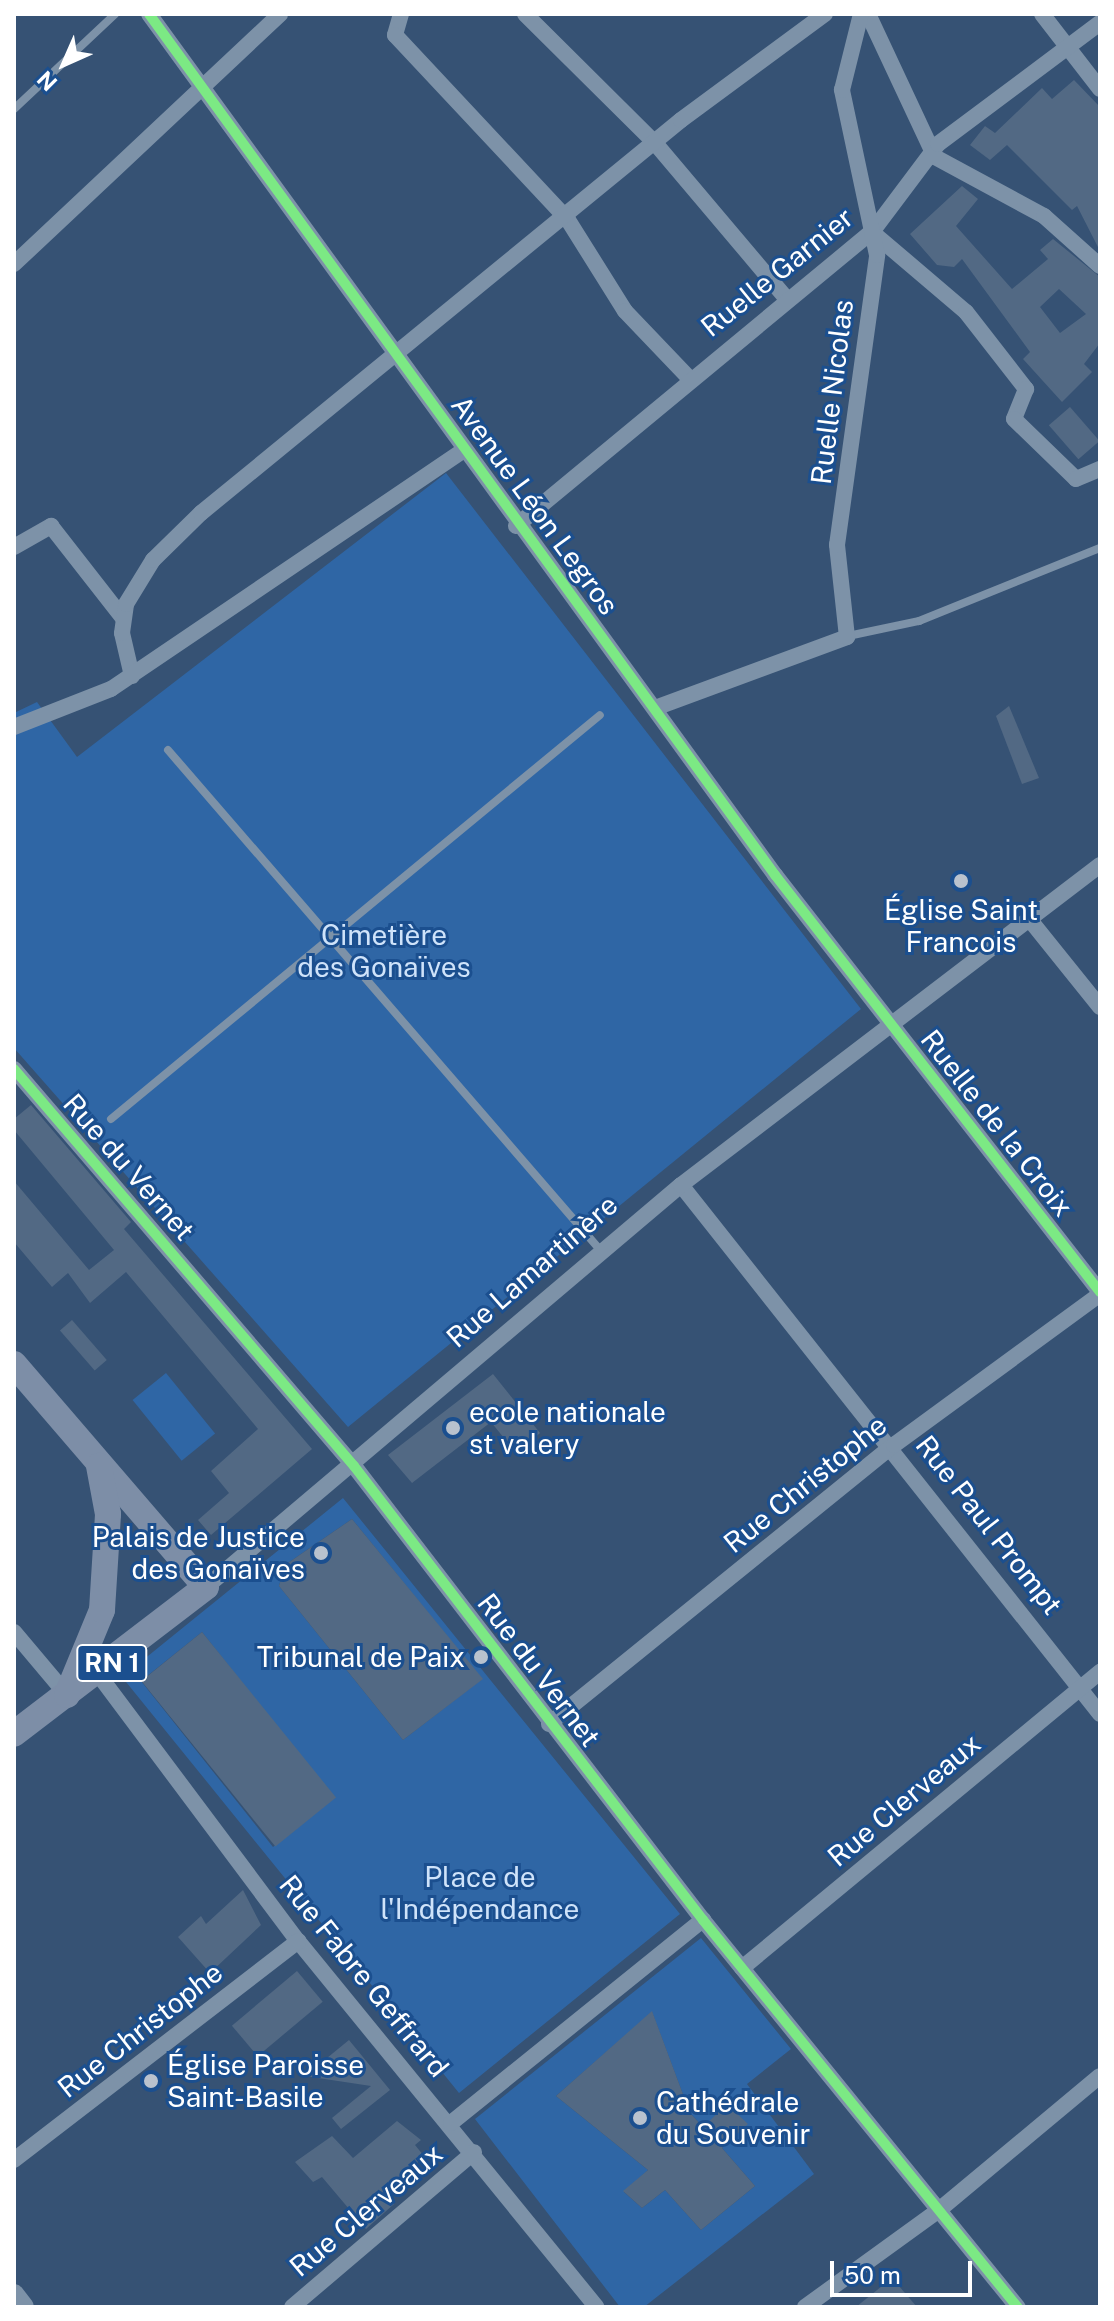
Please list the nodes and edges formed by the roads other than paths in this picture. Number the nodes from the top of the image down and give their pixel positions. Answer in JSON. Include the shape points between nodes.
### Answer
{"nodes":[{"id":1,"x":115,"y":14,"type":"edge"},
{"id":2,"x":149,"y":14,"type":"edge"},
{"id":3,"x":280,"y":14,"type":"edge"},
{"id":4,"x":525,"y":14,"type":"edge"},
{"id":5,"x":824,"y":14,"type":"edge"},
{"id":6,"x":861,"y":14,"type":"edge"},
{"id":7,"x":868,"y":14,"type":"edge"},
{"id":8,"x":1042,"y":14,"type":"edge"},
{"id":9,"x":398,"y":18,"type":"edge"},
{"id":10,"x":1100,"y":23,"type":"edge"},
{"id":11,"x":1067,"y":49,"type":"junction"},
{"id":12,"x":202,"y":89,"type":"junction"},
{"id":13,"x":1100,"y":89,"type":"edge"},
{"id":14,"x":14,"y":109,"type":"edge"},
{"id":15,"x":655,"y":143,"type":"junction"},
{"id":16,"x":935,"y":157,"type":"junction"},
{"id":17,"x":568,"y":220,"type":"junction"},
{"id":18,"x":872,"y":232,"type":"junction"},
{"id":19,"x":14,"y":264,"type":"edge"},
{"id":20,"x":1100,"y":266,"type":"edge"},
{"id":21,"x":785,"y":297,"type":"junction"},
{"id":22,"x":400,"y":356,"type":"junction"},
{"id":23,"x":689,"y":378,"type":"junction"},
{"id":24,"x":464,"y":450,"type":"junction"},
{"id":25,"x":1100,"y":469,"type":"edge"},
{"id":26,"x":516,"y":526,"type":"junction"},
{"id":27,"x":14,"y":547,"type":"edge"},
{"id":28,"x":1100,"y":548,"type":"edge"},
{"id":29,"x":122,"y":617,"type":"junction"},
{"id":30,"x":847,"y":637,"type":"junction"},
{"id":31,"x":132,"y":676,"type":"junction"},
{"id":32,"x":655,"y":708,"type":"junction"},
{"id":33,"x":600,"y":715,"type":"dead end"},
{"id":34,"x":14,"y":727,"type":"edge"},
{"id":35,"x":168,"y":750,"type":"dead end"},
{"id":36,"x":1100,"y":865,"type":"edge"},
{"id":37,"x":1030,"y":920,"type":"junction"},
{"id":38,"x":331,"y":939,"type":"junction"},
{"id":39,"x":1100,"y":1007,"type":"edge"},
{"id":40,"x":886,"y":1022,"type":"junction"},
{"id":41,"x":14,"y":1069,"type":"edge"},
{"id":42,"x":111,"y":1119,"type":"dead end"},
{"id":43,"x":681,"y":1185,"type":"junction"},
{"id":44,"x":602,"y":1253,"type":"junction"},
{"id":45,"x":1100,"y":1293,"type":"edge"},
{"id":46,"x":14,"y":1364,"type":"edge"},
{"id":47,"x":894,"y":1445,"type":"junction"},
{"id":48,"x":99,"y":1466,"type":"junction"},
{"id":49,"x":354,"y":1466,"type":"junction"},
{"id":50,"x":206,"y":1587,"type":"junction"},
{"id":51,"x":14,"y":1632,"type":"edge"},
{"id":52,"x":1100,"y":1672,"type":"edge"},
{"id":53,"x":98,"y":1674,"type":"junction"},
{"id":54,"x":1082,"y":1687,"type":"junction"},
{"id":55,"x":67,"y":1695,"type":"junction"},
{"id":56,"x":1100,"y":1714,"type":"edge"},
{"id":57,"x":549,"y":1724,"type":"junction"},
{"id":58,"x":14,"y":1734,"type":"edge"},
{"id":59,"x":703,"y":1920,"type":"junction"},
{"id":60,"x":298,"y":1941,"type":"junction"},
{"id":61,"x":742,"y":1968,"type":"junction"},
{"id":62,"x":1100,"y":2076,"type":"edge"},
{"id":63,"x":451,"y":2123,"type":"junction"},
{"id":64,"x":474,"y":2152,"type":"junction"},
{"id":65,"x":14,"y":2160,"type":"edge"},
{"id":66,"x":939,"y":2210,"type":"junction"},
{"id":67,"x":14,"y":2294,"type":"edge"},
{"id":68,"x":24,"y":2307,"type":"edge"},
{"id":69,"x":292,"y":2307,"type":"edge"},
{"id":70,"x":596,"y":2307,"type":"edge"},
{"id":71,"x":805,"y":2307,"type":"edge"},
{"id":72,"x":1018,"y":2307,"type":"edge"}],
"edges":[{"from":1,"to":14,"type":"lane"},
{"from":2,"to":12,"type":"street","name":"Avenue Léon Legros"},
{"from":3,"to":12,"type":"street"},
{"from":4,"to":15,"type":"street"},
{"from":5,"to":15,"type":"street"},
{"from":6,"to":18,"type":"street","name":"Ruelle Nicolas","via":[[842,90]]},
{"from":7,"to":16,"type":"street","via":[[912,122]]},
{"from":8,"to":11,"type":"street"},
{"from":9,"to":17,"type":"street","via":[[395,35]]},
{"from":10,"to":11,"type":"street","name":"Ruelle Garnier"},
{"from":11,"to":13,"type":"street"},
{"from":11,"to":16,"type":"street","name":"Ruelle Garnier","via":[[938,144]]},
{"from":12,"to":19,"type":"street"},
{"from":12,"to":22,"type":"street","name":"Avenue Léon Legros"},
{"from":15,"to":17,"type":"street"},
{"from":15,"to":21,"type":"street"},
{"from":16,"to":18,"type":"street","name":"Ruelle Garnier"},
{"from":16,"to":20,"type":"street","via":[[1044,216]]},
{"from":17,"to":22,"type":"street"},
{"from":17,"to":23,"type":"street","via":[[625,311]]},
{"from":18,"to":21,"type":"street","name":"Ruelle Garnier"},
{"from":18,"to":25,"type":"street","via":[[966,312],[1026,389],[1014,419],[1076,479]]},
{"from":18,"to":30,"type":"street","name":"Ruelle Nicolas","via":[[877,255],[837,545]]},
{"from":21,"to":23,"type":"street","name":"Ruelle Garnier"},
{"from":22,"to":24,"type":"street","name":"Avenue Léon Legros"},
{"from":22,"to":29,"type":"street","via":[[201,513],[136,581]]},
{"from":23,"to":26,"type":"street","name":"Ruelle Garnier"},
{"from":24,"to":26,"type":"street","name":"Avenue Léon Legros"},
{"from":24,"to":31,"type":"street"},
{"from":26,"to":32,"type":"street","name":"Avenue Léon Legros"},
{"from":27,"to":29,"type":"street","via":[[51,526]]},
{"from":28,"to":30,"type":"lane","via":[[919,621]]},
{"from":29,"to":31,"type":"street"},
{"from":30,"to":32,"type":"street"},
{"from":31,"to":34,"type":"street"},
{"from":32,"to":40,"type":"street","name":"Avenue Léon Legros"},
{"from":33,"to":38,"type":"lane"},
{"from":35,"to":38,"type":"lane"},
{"from":36,"to":37,"type":"street","name":"Rue Lamartinère"},
{"from":37,"to":39,"type":"street"},
{"from":37,"to":40,"type":"street","name":"Rue Lamartinère"},
{"from":38,"to":42,"type":"lane"},
{"from":38,"to":44,"type":"lane"},
{"from":40,"to":43,"type":"street","name":"Rue Lamartinère"},
{"from":40,"to":45,"type":"street","name":"Ruelle de la Croix"},
{"from":41,"to":49,"type":"street","name":"Rue du Vernet"},
{"from":43,"to":44,"type":"street","name":"Rue Lamartinère"},
{"from":43,"to":47,"type":"street","name":"Rue Paul Prompt"},
{"from":44,"to":49,"type":"street","name":"Rue Lamartinère"},
{"from":45,"to":47,"type":"street","name":"Rue Christophe"},
{"from":46,"to":48,"type":"main road","number":"RN 1"},
{"from":47,"to":54,"type":"street","name":"Rue Paul Prompt"},
{"from":47,"to":57,"type":"street","name":"Rue Christophe"},
{"from":48,"to":50,"type":"main road","number":"RN 1"},
{"from":48,"to":55,"type":"main road","number":"RN 1","via":[[108,1514],[102,1610]]},
{"from":49,"to":50,"type":"street","name":"Rue Lamartinère"},
{"from":49,"to":57,"type":"street","name":"Rue du Vernet"},
{"from":50,"to":53,"type":"main road","name":"Rue Lamartinère","number":"RN 1"},
{"from":51,"to":55,"type":"street"},
{"from":52,"to":54,"type":"street","name":"Rue Clerveaux"},
{"from":53,"to":55,"type":"main road","name":"Rue Lamartinère","number":"RN 1"},
{"from":53,"to":60,"type":"street","name":"Rue Fabre Geffrard"},
{"from":54,"to":56,"type":"street","name":"Rue Paul Prompt"},
{"from":54,"to":61,"type":"street","name":"Rue Clerveaux"},
{"from":55,"to":58,"type":"main road","name":"Rue Lamartinère","number":"RN 1"},
{"from":57,"to":59,"type":"street","name":"Rue du Vernet"},
{"from":59,"to":61,"type":"street","name":"Rue du Vernet"},
{"from":59,"to":63,"type":"street","name":"Rue Clerveaux"},
{"from":60,"to":63,"type":"street","name":"Rue Fabre Geffrard"},
{"from":60,"to":65,"type":"street","name":"Rue Christophe"},
{"from":61,"to":66,"type":"street","name":"Rue du Vernet"},
{"from":62,"to":66,"type":"street"},
{"from":63,"to":64,"type":"street","name":"Rue Fabre Geffrard"},
{"from":64,"to":69,"type":"street","name":"Rue Clerveaux"},
{"from":64,"to":70,"type":"street","name":"Rue Fabre Geffrard"},
{"from":66,"to":71,"type":"street"},
{"from":66,"to":72,"type":"street","name":"Rue du Vernet"},
{"from":67,"to":68,"type":"street"}]}
